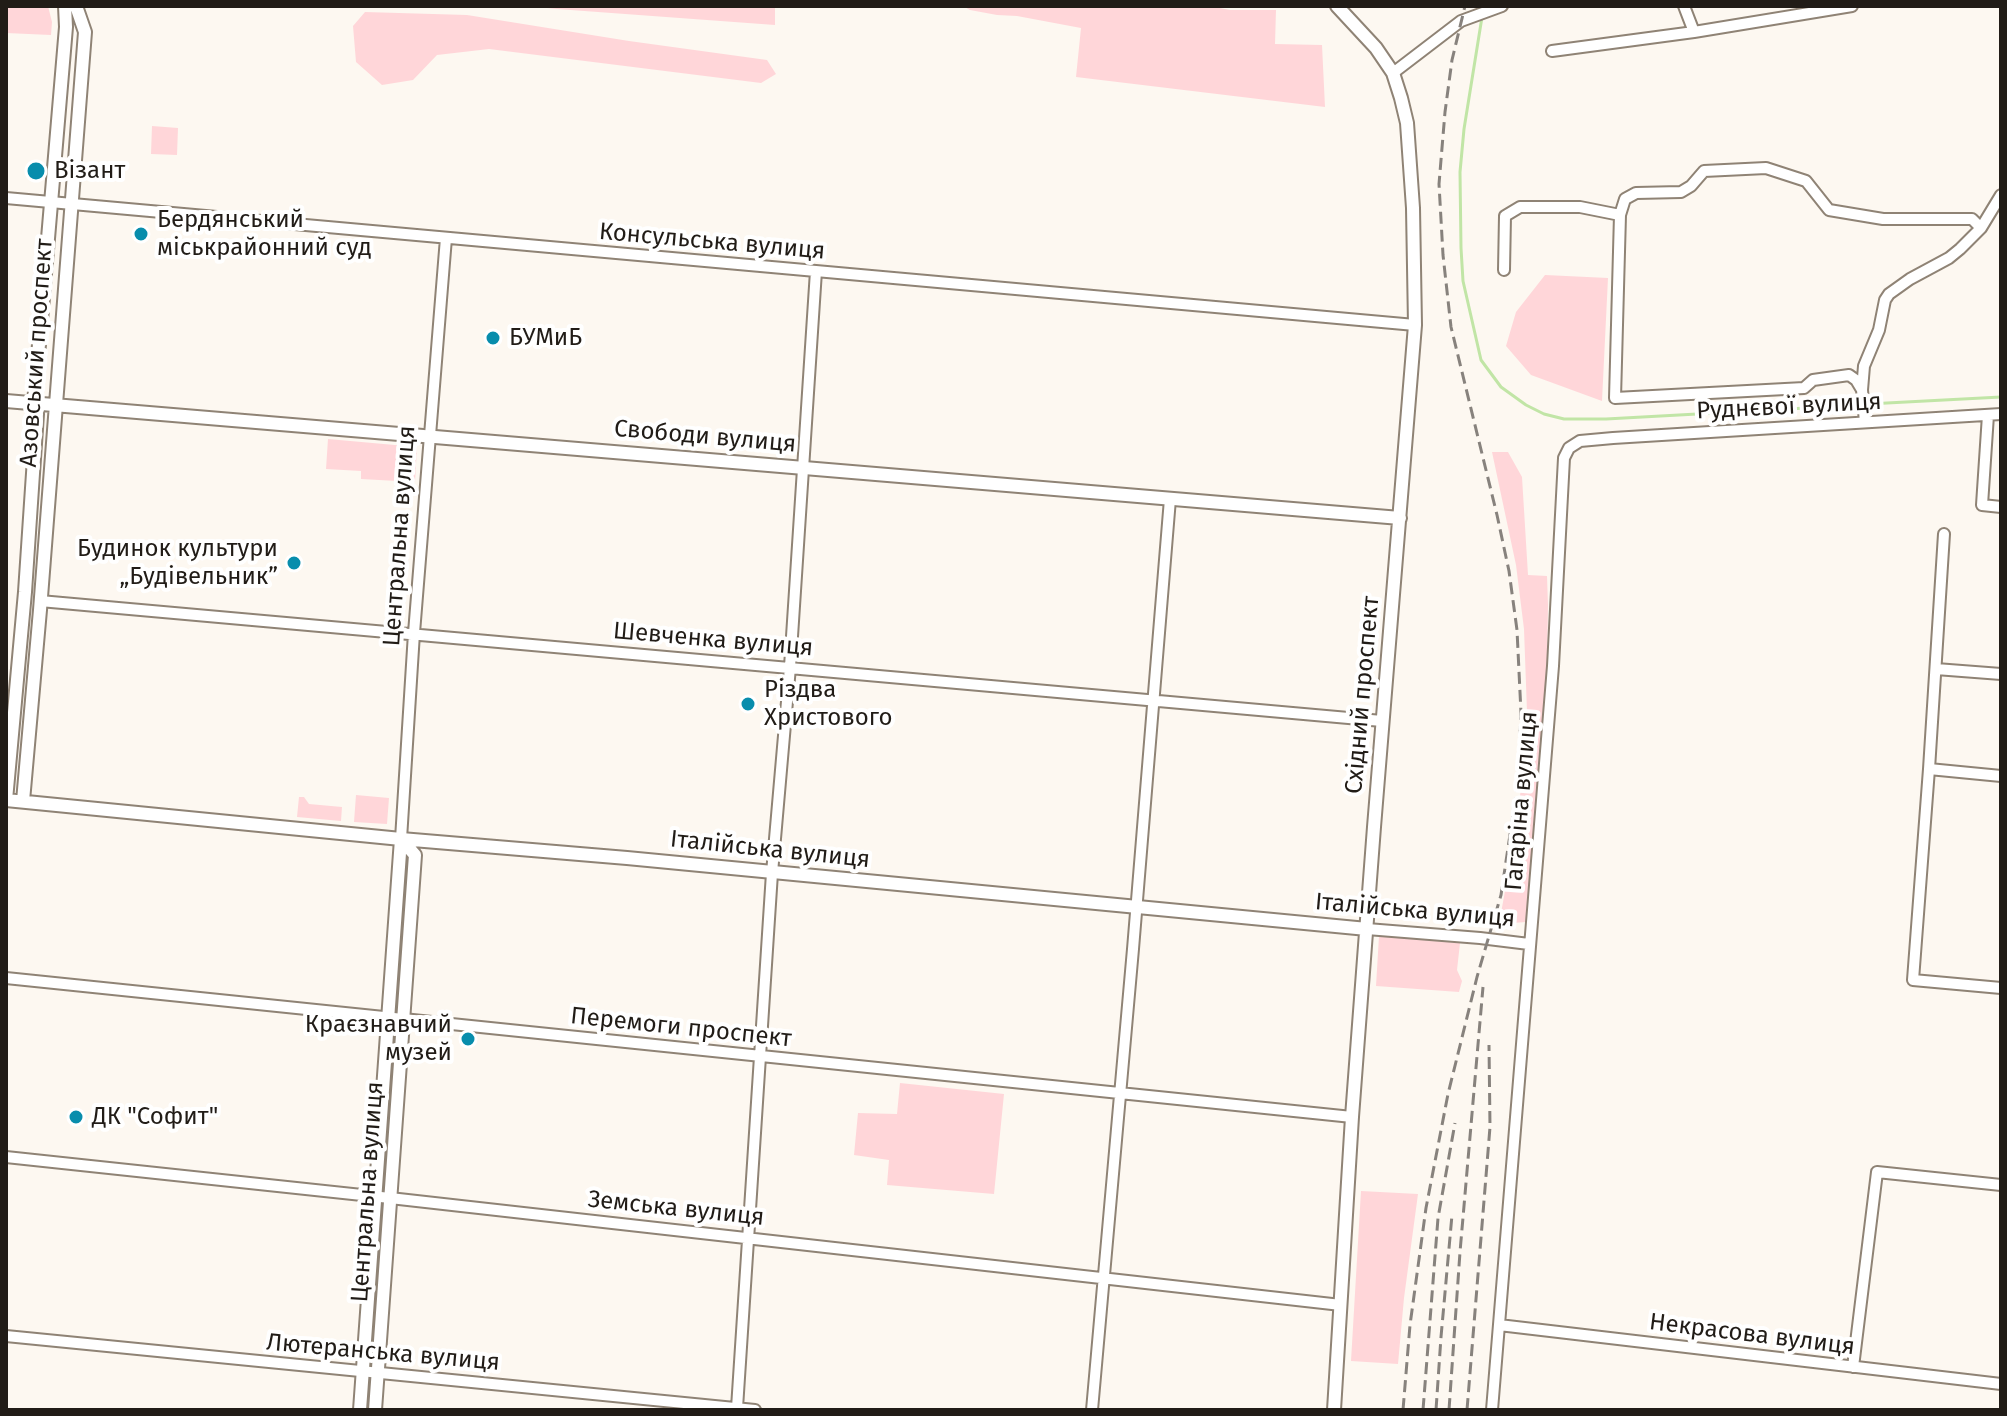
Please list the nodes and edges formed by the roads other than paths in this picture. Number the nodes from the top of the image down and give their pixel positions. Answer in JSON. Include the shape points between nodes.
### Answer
{"nodes":[{"id":1,"x":65,"y":6,"type":"edge"},
{"id":2,"x":76,"y":6,"type":"edge"},
{"id":3,"x":1337,"y":6,"type":"edge"},
{"id":4,"x":1684,"y":6,"type":"edge"},
{"id":5,"x":1852,"y":6,"type":"edge"},
{"id":6,"x":1499,"y":8,"type":"edge"},
{"id":7,"x":1694,"y":32,"type":"junction"},
{"id":8,"x":1552,"y":51,"type":"dead end"},
{"id":9,"x":1393,"y":73,"type":"junction"},
{"id":10,"x":2001,"y":195,"type":"edge"},
{"id":11,"x":6,"y":198,"type":"edge"},
{"id":12,"x":51,"y":203,"type":"junction"},
{"id":13,"x":71,"y":204,"type":"junction"},
{"id":14,"x":1620,"y":215,"type":"junction"},
{"id":15,"x":1981,"y":228,"type":"junction"},
{"id":16,"x":446,"y":238,"type":"junction"},
{"id":17,"x":1504,"y":270,"type":"dead end"},
{"id":18,"x":816,"y":271,"type":"junction"},
{"id":19,"x":1415,"y":325,"type":"junction"},
{"id":20,"x":1862,"y":390,"type":"junction"},
{"id":21,"x":6,"y":401,"type":"edge"},
{"id":22,"x":34,"y":403,"type":"junction"},
{"id":23,"x":55,"y":405,"type":"junction"},
{"id":24,"x":2001,"y":414,"type":"edge"},
{"id":25,"x":1988,"y":415,"type":"junction"},
{"id":26,"x":1865,"y":422,"type":"junction"},
{"id":27,"x":429,"y":437,"type":"junction"},
{"id":28,"x":1580,"y":441,"type":"joint"},
{"id":29,"x":801,"y":467,"type":"junction"},
{"id":30,"x":1170,"y":499,"type":"junction"},
{"id":31,"x":2001,"y":507,"type":"edge"},
{"id":32,"x":1400,"y":518,"type":"junction"},
{"id":33,"x":1944,"y":534,"type":"dead end"},
{"id":34,"x":24,"y":600,"type":"junction"},
{"id":35,"x":40,"y":601,"type":"junction"},
{"id":36,"x":414,"y":633,"type":"junction"},
{"id":37,"x":790,"y":667,"type":"junction"},
{"id":38,"x":1936,"y":669,"type":"junction"},
{"id":39,"x":2001,"y":674,"type":"edge"},
{"id":40,"x":1154,"y":700,"type":"junction"},
{"id":41,"x":1382,"y":721,"type":"junction"},
{"id":42,"x":1929,"y":769,"type":"junction"},
{"id":43,"x":2001,"y":776,"type":"edge"},
{"id":44,"x":6,"y":800,"type":"edge"},
{"id":45,"x":23,"y":801,"type":"junction"},
{"id":46,"x":401,"y":839,"type":"junction"},
{"id":47,"x":772,"y":873,"type":"junction"},
{"id":48,"x":1136,"y":907,"type":"junction"},
{"id":49,"x":1367,"y":929,"type":"junction"},
{"id":50,"x":1529,"y":944,"type":"junction"},
{"id":51,"x":6,"y":978,"type":"edge"},
{"id":52,"x":2001,"y":988,"type":"edge"},
{"id":53,"x":389,"y":1017,"type":"junction"},
{"id":54,"x":403,"y":1019,"type":"junction"},
{"id":55,"x":761,"y":1056,"type":"junction"},
{"id":56,"x":1119,"y":1094,"type":"junction"},
{"id":57,"x":1352,"y":1117,"type":"junction"},
{"id":58,"x":6,"y":1157,"type":"edge"},
{"id":59,"x":2001,"y":1185,"type":"edge"},
{"id":60,"x":376,"y":1196,"type":"junction"},
{"id":61,"x":390,"y":1198,"type":"junction"},
{"id":62,"x":748,"y":1238,"type":"junction"},
{"id":63,"x":1103,"y":1278,"type":"junction"},
{"id":64,"x":1341,"y":1305,"type":"junction"},
{"id":65,"x":1499,"y":1325,"type":"junction"},
{"id":66,"x":6,"y":1336,"type":"edge"},
{"id":67,"x":1853,"y":1367,"type":"junction"},
{"id":68,"x":363,"y":1372,"type":"junction"},
{"id":69,"x":377,"y":1373,"type":"junction"},
{"id":70,"x":2001,"y":1384,"type":"edge"},
{"id":71,"x":737,"y":1408,"type":"edge"},
{"id":72,"x":360,"y":1410,"type":"edge"},
{"id":73,"x":375,"y":1410,"type":"edge"},
{"id":74,"x":755,"y":1410,"type":"edge"},
{"id":75,"x":1092,"y":1410,"type":"edge"},
{"id":76,"x":1334,"y":1410,"type":"edge"},
{"id":77,"x":1492,"y":1410,"type":"edge"}],
"edges":[{"from":1,"to":12,"type":"main road","name":"Азовський проспект"},
{"from":2,"to":13,"type":"main road","name":"Азовський проспект","via":[[85,32]]},
{"from":3,"to":9,"type":"main road","name":"Східний проспект"},
{"from":4,"to":7,"type":"street"},
{"from":5,"to":7,"type":"street"},
{"from":6,"to":9,"type":"street","via":[[1461,21]]},
{"from":7,"to":8,"type":"street"},
{"from":9,"to":19,"type":"main road","name":"Східний проспект","via":[[1407,123]]},
{"from":10,"to":15,"type":"street"},
{"from":11,"to":12,"type":"street","name":"Консульська вулиця"},
{"from":12,"to":13,"type":"street","name":"Консульська вулиця"},
{"from":12,"to":22,"type":"main road","name":"Азовський проспект"},
{"from":13,"to":16,"type":"street","name":"Консульська вулиця"},
{"from":13,"to":23,"type":"main road","name":"Азовський проспект"},
{"from":14,"to":15,"type":"street","via":[[1625,199],[1636,193],[1681,192],[1704,171],[1766,168],[1806,181],[1829,210],[1883,219],[1972,219]]},
{"from":14,"to":17,"type":"street","via":[[1580,207],[1520,207],[1505,216]]},
{"from":14,"to":20,"type":"street","via":[[1615,398],[1804,388],[1813,380],[1849,375]]},
{"from":15,"to":20,"type":"street","via":[[1949,258],[1889,294],[1864,366]]},
{"from":16,"to":18,"type":"street","name":"Консульська вулиця"},
{"from":16,"to":27,"type":"street","name":"Центральна вулиця"},
{"from":18,"to":19,"type":"street","name":"Консульська вулиця"},
{"from":18,"to":29,"type":"street"},
{"from":19,"to":32,"type":"main road","name":"Східний проспект"},
{"from":20,"to":26,"type":"street"},
{"from":21,"to":22,"type":"main road","name":"Свободи вулиця"},
{"from":22,"to":23,"type":"main road","name":"Свободи вулиця"},
{"from":22,"to":34,"type":"main road","name":"Азовський проспект"},
{"from":23,"to":27,"type":"main road","name":"Свободи вулиця"},
{"from":23,"to":35,"type":"main road","name":"Азовський проспект"},
{"from":24,"to":25,"type":"street","name":"Руднєвої вулиця"},
{"from":25,"to":26,"type":"street","name":"Руднєвої вулиця"},
{"from":25,"to":31,"type":"street","via":[[1982,505]]},
{"from":26,"to":28,"type":"street","name":"Руднєвої вулиця"},
{"from":27,"to":29,"type":"main road","name":"Свободи вулиця"},
{"from":27,"to":36,"type":"street","name":"Центральна вулиця"},
{"from":28,"to":50,"type":"street","name":"Гагаріна вулиця","via":[[1564,458]]},
{"from":29,"to":30,"type":"main road","name":"Свободи вулиця"},
{"from":29,"to":37,"type":"street"},
{"from":30,"to":32,"type":"main road","name":"Свободи вулиця"},
{"from":30,"to":40,"type":"street"},
{"from":32,"to":41,"type":"main road","name":"Східний проспект"},
{"from":33,"to":38,"type":"street"},
{"from":34,"to":35,"type":"main road"},
{"from":34,"to":44,"type":"main road","name":"Азовський проспект"},
{"from":35,"to":36,"type":"street","name":"Шевченка вулиця"},
{"from":35,"to":45,"type":"main road","name":"Азовський проспект"},
{"from":36,"to":37,"type":"street","name":"Шевченка вулиця"},
{"from":36,"to":46,"type":"street","name":"Центральна вулиця"},
{"from":37,"to":40,"type":"street","name":"Шевченка вулиця"},
{"from":37,"to":47,"type":"street"},
{"from":38,"to":39,"type":"street"},
{"from":38,"to":42,"type":"street"},
{"from":40,"to":41,"type":"street","name":"Шевченка вулиця"},
{"from":40,"to":48,"type":"street"},
{"from":41,"to":49,"type":"main road","name":"Східний проспект"},
{"from":42,"to":43,"type":"street"},
{"from":42,"to":52,"type":"street","via":[[1913,980]]},
{"from":44,"to":45,"type":"main road","name":"Італійська вулиця"},
{"from":45,"to":46,"type":"main road","name":"Італійська вулиця"},
{"from":46,"to":47,"type":"main road","name":"Італійська вулиця"},
{"from":46,"to":53,"type":"main road","name":"Центральна вулиця"},
{"from":46,"to":54,"type":"main road","name":"Центральна вулиця","via":[[415,855]]},
{"from":47,"to":48,"type":"main road","name":"Італійська вулиця"},
{"from":47,"to":55,"type":"street"},
{"from":48,"to":49,"type":"main road","name":"Італійська вулиця"},
{"from":48,"to":56,"type":"street"},
{"from":49,"to":50,"type":"street","name":"Італійська вулиця"},
{"from":49,"to":57,"type":"main road","name":"Східний проспект"},
{"from":50,"to":65,"type":"street","name":"Гагаріна вулиця"},
{"from":51,"to":53,"type":"street","name":"Перемоги проспект"},
{"from":53,"to":54,"type":"street","name":"Перемоги проспект"},
{"from":53,"to":60,"type":"main road","name":"Центральна вулиця"},
{"from":54,"to":55,"type":"street","name":"Перемоги проспект"},
{"from":54,"to":61,"type":"main road","name":"Центральна вулиця"},
{"from":55,"to":56,"type":"street","name":"Перемоги проспект"},
{"from":55,"to":62,"type":"street"},
{"from":56,"to":57,"type":"street","name":"Перемоги проспект"},
{"from":56,"to":63,"type":"street"},
{"from":57,"to":64,"type":"main road","name":"Східний проспект"},
{"from":58,"to":60,"type":"street","name":"Земська вулиця"},
{"from":59,"to":67,"type":"street","via":[[1877,1172]]},
{"from":60,"to":61,"type":"street","name":"Земська вулиця"},
{"from":60,"to":68,"type":"main road","name":"Центральна вулиця"},
{"from":61,"to":62,"type":"street","name":"Земська вулиця"},
{"from":61,"to":69,"type":"main road","name":"Центральна вулиця"},
{"from":62,"to":63,"type":"street","name":"Земська вулиця"},
{"from":62,"to":71,"type":"street"},
{"from":63,"to":64,"type":"street","name":"Земська вулиця"},
{"from":63,"to":75,"type":"street"},
{"from":64,"to":76,"type":"main road","name":"Східний проспект"},
{"from":65,"to":67,"type":"street","name":"Некрасова вулиця"},
{"from":65,"to":77,"type":"street","name":"Гагаріна вулиця"},
{"from":66,"to":68,"type":"street","name":"Лютеранська вулиця"},
{"from":67,"to":70,"type":"street","name":"Некрасова вулиця"},
{"from":68,"to":69,"type":"street","name":"Лютеранська вулиця"},
{"from":68,"to":72,"type":"main road","name":"Центральна вулиця"},
{"from":69,"to":71,"type":"street","name":"Лютеранська вулиця"},
{"from":69,"to":73,"type":"main road","name":"Центральна вулиця"},
{"from":71,"to":74,"type":"street","name":"Лютеранська вулиця"}]}
